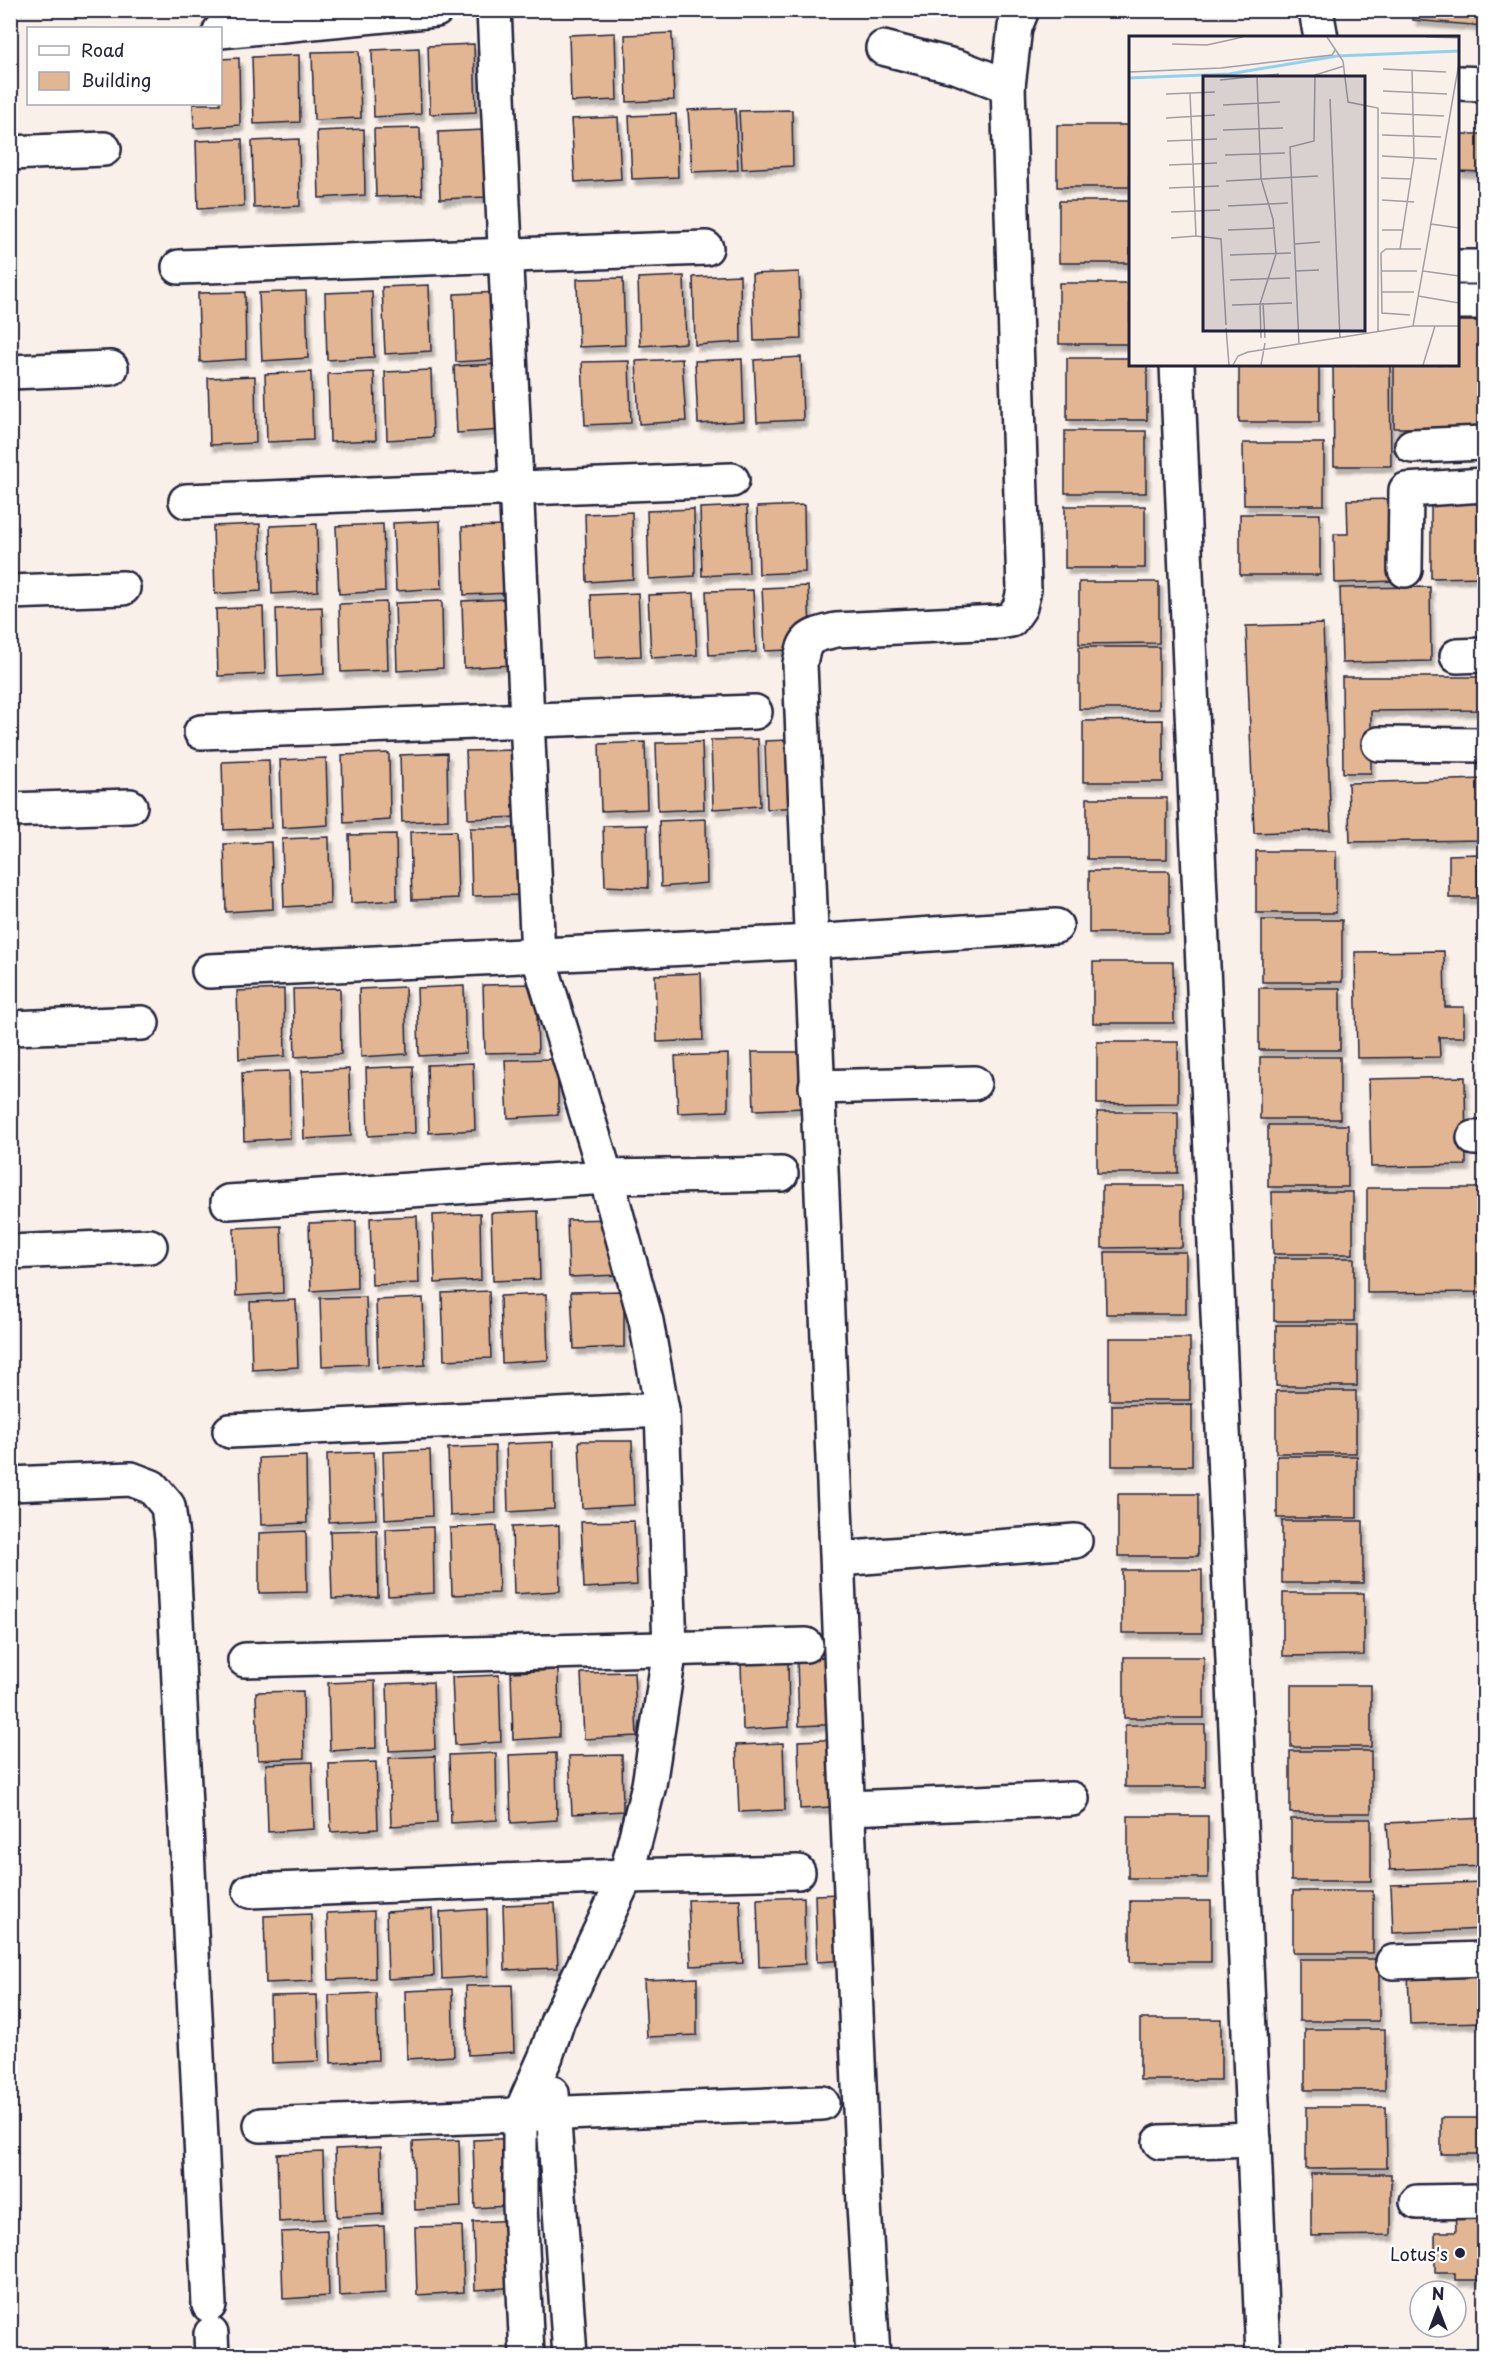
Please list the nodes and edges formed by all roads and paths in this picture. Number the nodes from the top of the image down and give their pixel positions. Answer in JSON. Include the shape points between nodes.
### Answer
{"nodes":[{"id":1,"x":436,"y":10,"type":"edge"},
{"id":2,"x":494,"y":10,"type":"edge"},
{"id":3,"x":1022,"y":10,"type":"edge"},
{"id":4,"x":1316,"y":10,"type":"edge"},
{"id":5,"x":222,"y":31,"type":"edge"},
{"id":6,"x":1321,"y":36,"type":"edge"},
{"id":7,"x":883,"y":48,"type":"dead end"},
{"id":8,"x":1459,"y":83,"type":"edge"},
{"id":9,"x":1485,"y":84,"type":"edge"},
{"id":10,"x":1008,"y":86,"type":"junction"},
{"id":11,"x":104,"y":149,"type":"dead end"},
{"id":12,"x":10,"y":153,"type":"edge"},
{"id":13,"x":706,"y":248,"type":"dead end"},
{"id":14,"x":505,"y":255,"type":"junction"},
{"id":15,"x":179,"y":267,"type":"dead end"},
{"id":16,"x":1459,"y":267,"type":"edge"},
{"id":17,"x":1485,"y":267,"type":"edge"},
{"id":18,"x":1459,"y":302,"type":"edge"},
{"id":19,"x":1485,"y":302,"type":"edge"},
{"id":20,"x":1177,"y":366,"type":"edge"},
{"id":21,"x":111,"y":368,"type":"dead end"},
{"id":22,"x":10,"y":372,"type":"edge"},
{"id":23,"x":1485,"y":442,"type":"edge"},
{"id":24,"x":1412,"y":446,"type":"dead end"},
{"id":25,"x":732,"y":480,"type":"dead end"},
{"id":26,"x":1485,"y":485,"type":"edge"},
{"id":27,"x":516,"y":489,"type":"junction"},
{"id":28,"x":186,"y":501,"type":"dead end"},
{"id":29,"x":1405,"y":570,"type":"dead end"},
{"id":30,"x":123,"y":588,"type":"dead end"},
{"id":31,"x":10,"y":592,"type":"edge"},
{"id":32,"x":755,"y":712,"type":"dead end"},
{"id":33,"x":527,"y":720,"type":"junction"},
{"id":34,"x":201,"y":732,"type":"dead end"},
{"id":35,"x":1379,"y":744,"type":"dead end"},
{"id":36,"x":1485,"y":745,"type":"edge"},
{"id":37,"x":130,"y":806,"type":"dead end"},
{"id":38,"x":10,"y":810,"type":"edge"},
{"id":39,"x":1056,"y":926,"type":"dead end"},
{"id":40,"x":810,"y":942,"type":"junction"},
{"id":41,"x":538,"y":955,"type":"junction"},
{"id":42,"x":209,"y":971,"type":"dead end"},
{"id":43,"x":142,"y":1023,"type":"dead end"},
{"id":44,"x":10,"y":1028,"type":"edge"},
{"id":45,"x":974,"y":1083,"type":"dead end"},
{"id":46,"x":816,"y":1087,"type":"junction"},
{"id":47,"x":781,"y":1174,"type":"dead end"},
{"id":48,"x":606,"y":1177,"type":"junction"},
{"id":49,"x":228,"y":1202,"type":"dead end"},
{"id":50,"x":150,"y":1246,"type":"dead end"},
{"id":51,"x":10,"y":1252,"type":"edge"},
{"id":52,"x":662,"y":1410,"type":"junction"},
{"id":53,"x":230,"y":1431,"type":"dead end"},
{"id":54,"x":10,"y":1484,"type":"edge"},
{"id":55,"x":1075,"y":1541,"type":"dead end"},
{"id":56,"x":837,"y":1559,"type":"junction"},
{"id":57,"x":806,"y":1645,"type":"dead end"},
{"id":58,"x":670,"y":1650,"type":"junction"},
{"id":59,"x":245,"y":1660,"type":"dead end"},
{"id":60,"x":1072,"y":1799,"type":"dead end"},
{"id":61,"x":849,"y":1808,"type":"junction"},
{"id":62,"x":798,"y":1872,"type":"dead end"},
{"id":63,"x":626,"y":1876,"type":"junction"},
{"id":64,"x":250,"y":1891,"type":"dead end"},
{"id":65,"x":1485,"y":1959,"type":"edge"},
{"id":66,"x":1393,"y":1962,"type":"dead end"},
{"id":67,"x":546,"y":2056,"type":"junction"},
{"id":68,"x":822,"y":2103,"type":"dead end"},
{"id":69,"x":555,"y":2114,"type":"junction"},
{"id":70,"x":520,"y":2115,"type":"junction"},
{"id":71,"x":261,"y":2125,"type":"dead end"},
{"id":72,"x":1254,"y":2139,"type":"junction"},
{"id":73,"x":1160,"y":2142,"type":"dead end"},
{"id":74,"x":1485,"y":2201,"type":"edge"},
{"id":75,"x":1417,"y":2202,"type":"dead end"},
{"id":76,"x":211,"y":2331,"type":"edge"},
{"id":77,"x":527,"y":2355,"type":"edge"},
{"id":78,"x":536,"y":2355,"type":"edge"},
{"id":79,"x":570,"y":2355,"type":"edge"},
{"id":80,"x":873,"y":2355,"type":"edge"},
{"id":81,"x":1263,"y":2355,"type":"edge"}],
"edges":[{"from":1,"to":5,"type":"street"},
{"from":2,"to":14,"type":"street"},
{"from":3,"to":10,"type":"street","via":[[1015,27]]},
{"from":4,"to":6,"type":"street"},
{"from":7,"to":10,"type":"street","via":[[958,67]]},
{"from":8,"to":9,"type":"street"},
{"from":10,"to":40,"type":"street","via":[[1024,590],[1020,607],[1011,620],[836,630],[814,636],[804,645],[800,664]]},
{"from":11,"to":12,"type":"street"},
{"from":13,"to":14,"type":"street"},
{"from":14,"to":15,"type":"street"},
{"from":14,"to":27,"type":"street"},
{"from":16,"to":17,"type":"street"},
{"from":18,"to":19,"type":"street"},
{"from":20,"to":72,"type":"street"},
{"from":21,"to":22,"type":"street"},
{"from":23,"to":24,"type":"street"},
{"from":25,"to":27,"type":"street"},
{"from":26,"to":29,"type":"street","via":[[1406,490]]},
{"from":27,"to":28,"type":"street"},
{"from":27,"to":33,"type":"street"},
{"from":30,"to":31,"type":"street"},
{"from":32,"to":33,"type":"street"},
{"from":33,"to":34,"type":"street"},
{"from":33,"to":41,"type":"street"},
{"from":35,"to":36,"type":"street"},
{"from":37,"to":38,"type":"street"},
{"from":39,"to":40,"type":"street"},
{"from":40,"to":41,"type":"street"},
{"from":40,"to":46,"type":"street"},
{"from":41,"to":42,"type":"street"},
{"from":41,"to":48,"type":"street"},
{"from":43,"to":44,"type":"street"},
{"from":45,"to":46,"type":"street"},
{"from":46,"to":56,"type":"street"},
{"from":47,"to":48,"type":"street"},
{"from":48,"to":49,"type":"street"},
{"from":48,"to":52,"type":"street","via":[[646,1321]]},
{"from":50,"to":51,"type":"street"},
{"from":52,"to":53,"type":"street"},
{"from":52,"to":58,"type":"street"},
{"from":54,"to":76,"type":"street","via":[[131,1479],[152,1487],[168,1506]]},
{"from":55,"to":56,"type":"street"},
{"from":56,"to":61,"type":"street"},
{"from":57,"to":58,"type":"street"},
{"from":58,"to":59,"type":"street"},
{"from":58,"to":63,"type":"street","via":[[649,1785]]},
{"from":60,"to":61,"type":"street"},
{"from":61,"to":80,"type":"street"},
{"from":62,"to":63,"type":"street"},
{"from":63,"to":64,"type":"street"},
{"from":63,"to":67,"type":"street","via":[[558,2020]]},
{"from":65,"to":66,"type":"street"},
{"from":67,"to":69,"type":"street"},
{"from":67,"to":70,"type":"street"},
{"from":68,"to":69,"type":"street"},
{"from":69,"to":70,"type":"street"},
{"from":69,"to":79,"type":"street"},
{"from":70,"to":71,"type":"street"},
{"from":70,"to":77,"type":"street"},
{"from":72,"to":73,"type":"street"},
{"from":72,"to":81,"type":"street"},
{"from":74,"to":75,"type":"street"},
{"from":78,"to":79,"type":"street"}]}
